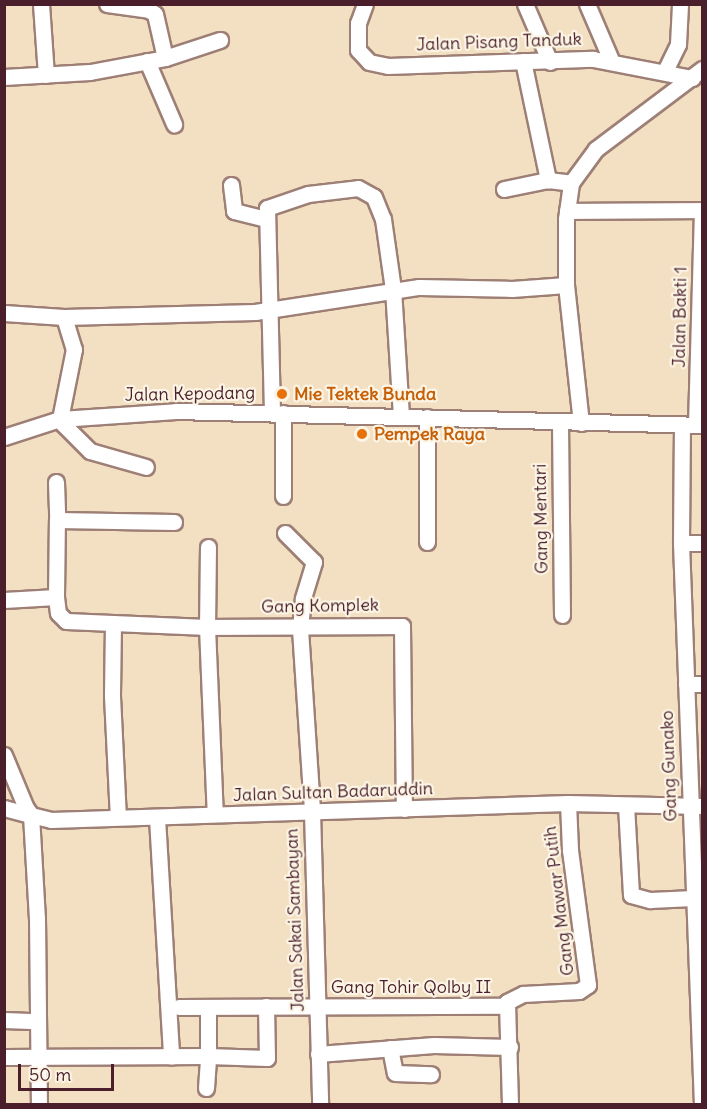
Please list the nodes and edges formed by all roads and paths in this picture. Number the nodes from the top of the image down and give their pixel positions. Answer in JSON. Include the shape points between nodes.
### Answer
{"nodes":[{"id":1,"x":41,"y":4,"type":"edge"},
{"id":2,"x":107,"y":4,"type":"edge"},
{"id":3,"x":365,"y":4,"type":"edge"},
{"id":4,"x":525,"y":4,"type":"edge"},
{"id":5,"x":588,"y":4,"type":"edge"},
{"id":6,"x":680,"y":4,"type":"edge"},
{"id":7,"x":220,"y":40,"type":"dead end"},
{"id":8,"x":165,"y":58,"type":"junction"},
{"id":9,"x":612,"y":60,"type":"junction"},
{"id":10,"x":147,"y":61,"type":"junction"},
{"id":11,"x":523,"y":61,"type":"junction"},
{"id":12,"x":550,"y":62,"type":"junction"},
{"id":13,"x":665,"y":72,"type":"junction"},
{"id":14,"x":697,"y":74,"type":"edge"},
{"id":15,"x":46,"y":75,"type":"junction"},
{"id":16,"x":4,"y":77,"type":"edge"},
{"id":17,"x":174,"y":124,"type":"dead end"},
{"id":18,"x":548,"y":180,"type":"junction"},
{"id":19,"x":571,"y":183,"type":"junction"},
{"id":20,"x":231,"y":185,"type":"dead end"},
{"id":21,"x":504,"y":189,"type":"dead end"},
{"id":22,"x":702,"y":210,"type":"edge"},
{"id":23,"x":567,"y":211,"type":"junction"},
{"id":24,"x":266,"y":219,"type":"junction"},
{"id":25,"x":566,"y":285,"type":"junction"},
{"id":26,"x":393,"y":289,"type":"junction"},
{"id":27,"x":270,"y":309,"type":"junction"},
{"id":28,"x":4,"y":314,"type":"edge"},
{"id":29,"x":64,"y":316,"type":"junction"},
{"id":30,"x":278,"y":412,"type":"junction"},
{"id":31,"x":401,"y":416,"type":"junction"},
{"id":32,"x":427,"y":417,"type":"junction"},
{"id":33,"x":60,"y":419,"type":"junction"},
{"id":34,"x":560,"y":423,"type":"junction"},
{"id":35,"x":581,"y":423,"type":"junction"},
{"id":36,"x":694,"y":425,"type":"edge"},
{"id":37,"x":4,"y":437,"type":"edge"},
{"id":38,"x":146,"y":467,"type":"dead end"},
{"id":39,"x":56,"y":482,"type":"dead end"},
{"id":40,"x":283,"y":496,"type":"dead end"},
{"id":41,"x":57,"y":520,"type":"junction"},
{"id":42,"x":174,"y":522,"type":"dead end"},
{"id":43,"x":285,"y":533,"type":"dead end"},
{"id":44,"x":427,"y":542,"type":"dead end"},
{"id":45,"x":681,"y":543,"type":"junction"},
{"id":46,"x":702,"y":543,"type":"edge"},
{"id":47,"x":208,"y":547,"type":"dead end"},
{"id":48,"x":56,"y":597,"type":"junction"},
{"id":49,"x":4,"y":600,"type":"edge"},
{"id":50,"x":562,"y":615,"type":"dead end"},
{"id":51,"x":113,"y":623,"type":"junction"},
{"id":52,"x":207,"y":627,"type":"junction"},
{"id":53,"x":300,"y":629,"type":"junction"},
{"id":54,"x":686,"y":684,"type":"junction"},
{"id":55,"x":702,"y":684,"type":"edge"},
{"id":56,"x":4,"y":755,"type":"edge"},
{"id":57,"x":568,"y":803,"type":"junction"},
{"id":58,"x":626,"y":805,"type":"junction"},
{"id":59,"x":696,"y":805,"type":"edge"},
{"id":60,"x":4,"y":808,"type":"edge"},
{"id":61,"x":404,"y":809,"type":"junction"},
{"id":62,"x":312,"y":811,"type":"junction"},
{"id":63,"x":31,"y":814,"type":"junction"},
{"id":64,"x":215,"y":814,"type":"junction"},
{"id":65,"x":118,"y":818,"type":"junction"},
{"id":66,"x":157,"y":818,"type":"junction"},
{"id":67,"x":698,"y":893,"type":"edge"},
{"id":68,"x":267,"y":1006,"type":"junction"},
{"id":69,"x":505,"y":1006,"type":"junction"},
{"id":70,"x":178,"y":1007,"type":"dead end"},
{"id":71,"x":317,"y":1007,"type":"junction"},
{"id":72,"x":208,"y":1008,"type":"junction"},
{"id":73,"x":4,"y":1020,"type":"edge"},
{"id":74,"x":37,"y":1021,"type":"junction"},
{"id":75,"x":510,"y":1047,"type":"junction"},
{"id":76,"x":390,"y":1048,"type":"junction"},
{"id":77,"x":318,"y":1054,"type":"junction"},
{"id":78,"x":208,"y":1056,"type":"junction"},
{"id":79,"x":4,"y":1057,"type":"edge"},
{"id":80,"x":171,"y":1057,"type":"junction"},
{"id":81,"x":39,"y":1058,"type":"junction"},
{"id":82,"x":431,"y":1074,"type":"dead end"},
{"id":83,"x":702,"y":1085,"type":"edge"},
{"id":84,"x":206,"y":1088,"type":"dead end"},
{"id":85,"x":39,"y":1104,"type":"edge"},
{"id":86,"x":320,"y":1104,"type":"edge"},
{"id":87,"x":510,"y":1104,"type":"edge"},
{"id":88,"x":702,"y":1104,"type":"edge"}],
"edges":[{"from":1,"to":15,"type":"street"},
{"from":2,"to":8,"type":"street","via":[[155,14]]},
{"from":3,"to":11,"type":"street","name":"Jalan Pisang Tanduk","via":[[357,42],[369,62],[388,66]]},
{"from":4,"to":12,"type":"street"},
{"from":5,"to":9,"type":"street"},
{"from":6,"to":13,"type":"street","via":[[678,44]]},
{"from":7,"to":8,"type":"street"},
{"from":8,"to":10,"type":"street"},
{"from":9,"to":12,"type":"street","name":"Jalan Pisang Tanduk"},
{"from":9,"to":13,"type":"street","name":"Jalan Pisang Tanduk"},
{"from":10,"to":15,"type":"street","via":[[90,72]]},
{"from":10,"to":17,"type":"street"},
{"from":11,"to":12,"type":"street","name":"Jalan Pisang Tanduk"},
{"from":11,"to":18,"type":"street"},
{"from":13,"to":14,"type":"street","name":"Jalan Pisang Tanduk"},
{"from":14,"to":19,"type":"street","via":[[596,149]]},
{"from":15,"to":16,"type":"street"},
{"from":18,"to":19,"type":"street"},
{"from":18,"to":21,"type":"street"},
{"from":19,"to":23,"type":"street"},
{"from":20,"to":24,"type":"street","via":[[234,211]]},
{"from":22,"to":23,"type":"street"},
{"from":22,"to":36,"type":"street","name":"Jalan Bakti 1"},
{"from":23,"to":25,"type":"street"},
{"from":24,"to":26,"type":"street","via":[[271,205],[308,194],[358,188],[367,191],[374,197],[383,219]]},
{"from":24,"to":27,"type":"street"},
{"from":25,"to":26,"type":"street"},
{"from":25,"to":35,"type":"street"},
{"from":26,"to":27,"type":"street"},
{"from":26,"to":31,"type":"street"},
{"from":27,"to":29,"type":"street"},
{"from":27,"to":30,"type":"street"},
{"from":28,"to":29,"type":"street"},
{"from":29,"to":33,"type":"street","via":[[74,349]]},
{"from":30,"to":31,"type":"street","name":"Jalan Kepodang"},
{"from":30,"to":33,"type":"street","name":"Jalan Kepodang","via":[[176,411]]},
{"from":30,"to":40,"type":"street"},
{"from":31,"to":32,"type":"street","name":"Jalan Kepodang"},
{"from":32,"to":34,"type":"street","name":"Jalan Kepodang"},
{"from":32,"to":44,"type":"street"},
{"from":33,"to":37,"type":"street","name":"Jalan Kepodang"},
{"from":33,"to":38,"type":"street","via":[[76,442],[90,451]]},
{"from":34,"to":35,"type":"street","name":"Jalan Kepodang"},
{"from":34,"to":50,"type":"street","name":"Gang Mentari"},
{"from":35,"to":36,"type":"street","name":"Jalan Kepodang"},
{"from":36,"to":45,"type":"street","name":"Gang Gunako"},
{"from":39,"to":41,"type":"street"},
{"from":41,"to":42,"type":"street"},
{"from":41,"to":48,"type":"street"},
{"from":43,"to":53,"type":"street","name":"Jalan Sakai Sambayan","via":[[314,562],[303,599]]},
{"from":45,"to":46,"type":"street"},
{"from":45,"to":54,"type":"street","name":"Gang Gunako"},
{"from":47,"to":52,"type":"street"},
{"from":48,"to":49,"type":"street"},
{"from":48,"to":51,"type":"street","name":"Gang Komplek","via":[[63,620]]},
{"from":51,"to":52,"type":"street","name":"Gang Komplek"},
{"from":51,"to":65,"type":"street"},
{"from":52,"to":53,"type":"street","name":"Gang Komplek"},
{"from":52,"to":64,"type":"street"},
{"from":53,"to":61,"type":"street","name":"Gang Komplek","via":[[399,624],[404,629]]},
{"from":53,"to":62,"type":"street","name":"Jalan Sakai Sambayan"},
{"from":54,"to":55,"type":"street"},
{"from":54,"to":59,"type":"street","name":"Gang Gunako"},
{"from":56,"to":63,"type":"street"},
{"from":57,"to":58,"type":"street","name":"Jalan Sultan Badaruddin"},
{"from":57,"to":61,"type":"street","name":"Jalan Sultan Badaruddin"},
{"from":57,"to":69,"type":"street","name":"Gang Mawar Putih","via":[[570,850],[588,985],[579,991],[514,996]]},
{"from":58,"to":59,"type":"street","name":"Jalan Sultan Badaruddin"},
{"from":58,"to":67,"type":"street","via":[[631,895],[650,900]]},
{"from":59,"to":67,"type":"street","name":"Gang Gunako"},
{"from":60,"to":63,"type":"street","name":"Jalan Sultan Badaruddin"},
{"from":61,"to":62,"type":"street","name":"Jalan Sultan Badaruddin"},
{"from":62,"to":64,"type":"street","name":"Jalan Sultan Badaruddin"},
{"from":62,"to":71,"type":"street","name":"Jalan Sakai Sambayan"},
{"from":63,"to":65,"type":"street","name":"Jalan Sultan Badaruddin","via":[[51,820]]},
{"from":63,"to":74,"type":"street","via":[[38,918]]},
{"from":64,"to":66,"type":"street","name":"Jalan Sultan Badaruddin"},
{"from":65,"to":66,"type":"street","name":"Jalan Sultan Badaruddin"},
{"from":66,"to":80,"type":"street"},
{"from":67,"to":83,"type":"street","name":"Gang Gunako"},
{"from":68,"to":71,"type":"street","name":"Gang Tohir Qolby II"},
{"from":68,"to":72,"type":"street","name":"Gang Tohir Qolby II"},
{"from":68,"to":78,"type":"street","via":[[267,1058]]},
{"from":69,"to":71,"type":"street","name":"Gang Tohir Qolby II"},
{"from":69,"to":75,"type":"street"},
{"from":70,"to":72,"type":"street","name":"Gang Tohir Qolby II"},
{"from":71,"to":77,"type":"street","name":"Jalan Sakai Sambayan"},
{"from":72,"to":78,"type":"street"},
{"from":73,"to":74,"type":"street"},
{"from":74,"to":81,"type":"street"},
{"from":75,"to":76,"type":"street"},
{"from":75,"to":87,"type":"street"},
{"from":76,"to":77,"type":"street"},
{"from":76,"to":82,"type":"street","via":[[397,1074]]},
{"from":77,"to":86,"type":"street","name":"Jalan Sakai Sambayan"},
{"from":78,"to":80,"type":"street"},
{"from":78,"to":84,"type":"street"},
{"from":79,"to":81,"type":"street"},
{"from":80,"to":81,"type":"street"},
{"from":81,"to":85,"type":"street"},
{"from":83,"to":88,"type":"street","name":"Gang Gunako"}]}
